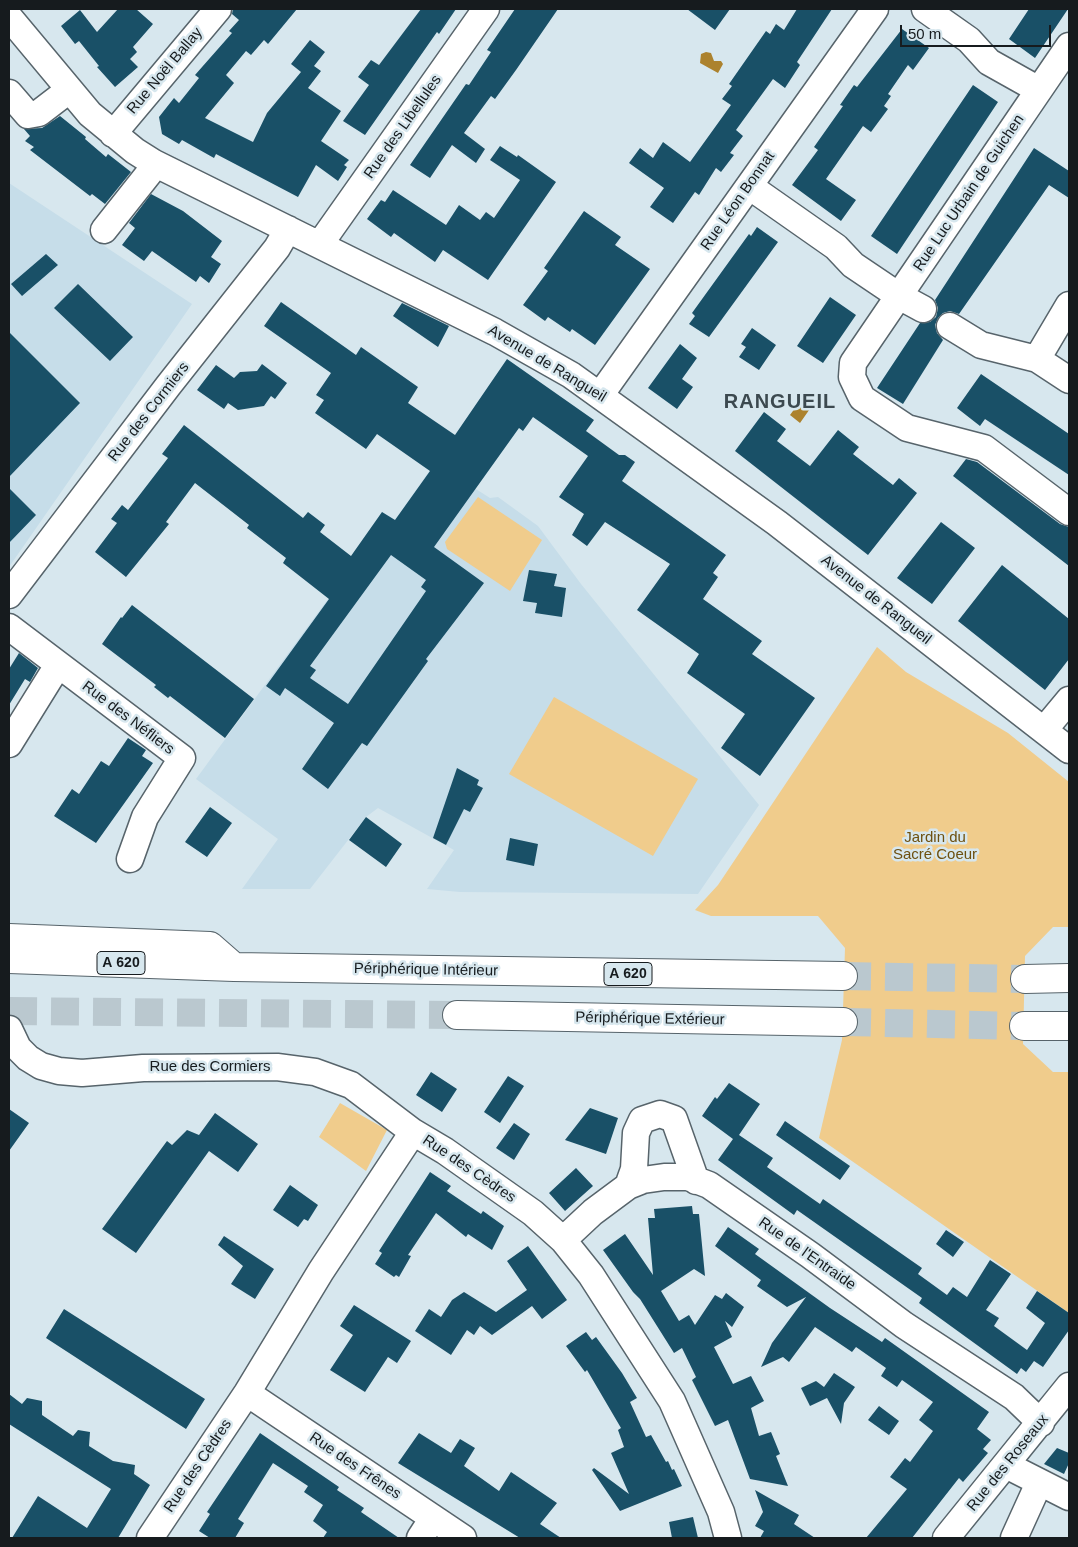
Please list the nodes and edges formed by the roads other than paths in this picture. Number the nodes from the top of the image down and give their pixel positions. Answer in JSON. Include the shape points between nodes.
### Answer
{"nodes":[{"id":1,"x":218,"y":9,"type":"edge"},
{"id":2,"x":486,"y":9,"type":"edge"},
{"id":3,"x":875,"y":9,"type":"edge"},
{"id":4,"x":925,"y":9,"type":"edge"},
{"id":5,"x":9,"y":17,"type":"edge"},
{"id":6,"x":1069,"y":46,"type":"edge"},
{"id":7,"x":69,"y":90,"type":"junction"},
{"id":8,"x":1039,"y":90,"type":"junction"},
{"id":9,"x":9,"y":93,"type":"edge"},
{"id":10,"x":114,"y":134,"type":"junction"},
{"id":11,"x":154,"y":163,"type":"junction"},
{"id":12,"x":749,"y":186,"type":"junction"},
{"id":13,"x":288,"y":229,"type":"junction"},
{"id":14,"x":104,"y":230,"type":"dead end"},
{"id":15,"x":320,"y":244,"type":"junction"},
{"id":16,"x":898,"y":296,"type":"junction"},
{"id":17,"x":1069,"y":304,"type":"edge"},
{"id":18,"x":923,"y":309,"type":"dead end"},
{"id":19,"x":950,"y":326,"type":"dead end"},
{"id":20,"x":1037,"y":359,"type":"junction"},
{"id":21,"x":1069,"y":380,"type":"edge"},
{"id":22,"x":601,"y":394,"type":"junction"},
{"id":23,"x":1069,"y":512,"type":"edge"},
{"id":24,"x":9,"y":595,"type":"edge"},
{"id":25,"x":9,"y":627,"type":"edge"},
{"id":26,"x":58,"y":664,"type":"junction"},
{"id":27,"x":1069,"y":700,"type":"edge"},
{"id":28,"x":1044,"y":730,"type":"junction"},
{"id":29,"x":9,"y":744,"type":"edge"},
{"id":30,"x":1069,"y":750,"type":"edge"},
{"id":31,"x":130,"y":859,"type":"dead end"},
{"id":32,"x":9,"y":938,"type":"edge"},
{"id":33,"x":9,"y":959,"type":"edge"},
{"id":34,"x":234,"y":967,"type":"junction"},
{"id":35,"x":843,"y":976,"type":"tunnel mouth"},
{"id":36,"x":1069,"y":978,"type":"edge"},
{"id":37,"x":1025,"y":979,"type":"tunnel mouth"},
{"id":38,"x":457,"y":1016,"type":"tunnel mouth"},
{"id":39,"x":843,"y":1022,"type":"tunnel mouth"},
{"id":40,"x":1024,"y":1026,"type":"tunnel mouth"},
{"id":41,"x":1069,"y":1026,"type":"edge"},
{"id":42,"x":14,"y":1038,"type":"edge"},
{"id":43,"x":413,"y":1132,"type":"junction"},
{"id":44,"x":696,"y":1181,"type":"junction"},
{"id":45,"x":628,"y":1186,"type":"junction"},
{"id":46,"x":563,"y":1240,"type":"junction"},
{"id":47,"x":247,"y":1393,"type":"junction"},
{"id":48,"x":1059,"y":1407,"type":"edge"},
{"id":49,"x":1006,"y":1465,"type":"junction"},
{"id":50,"x":1039,"y":1483,"type":"junction"},
{"id":51,"x":1069,"y":1497,"type":"edge"},
{"id":52,"x":427,"y":1528,"type":"edge"},
{"id":53,"x":150,"y":1538,"type":"edge"},
{"id":54,"x":463,"y":1538,"type":"edge"},
{"id":55,"x":728,"y":1538,"type":"edge"},
{"id":56,"x":946,"y":1538,"type":"edge"},
{"id":57,"x":1014,"y":1538,"type":"edge"}],
"edges":[{"from":1,"to":10,"type":"street","name":"Rue Noël Ballay"},
{"from":2,"to":15,"type":"street","name":"Rue des Libellules"},
{"from":3,"to":12,"type":"street","name":"Rue Léon Bonnat"},
{"from":4,"to":8,"type":"street","via":[[969,40],[989,62]]},
{"from":5,"to":7,"type":"street","name":"Avenue de Rangueil"},
{"from":6,"to":8,"type":"street","name":"Rue Luc Urbain de Guichen"},
{"from":7,"to":9,"type":"street","via":[[39,113],[28,115]]},
{"from":7,"to":10,"type":"street","name":"Avenue de Rangueil"},
{"from":8,"to":16,"type":"street","name":"Rue Luc Urbain de Guichen"},
{"from":10,"to":11,"type":"street","name":"Avenue de Rangueil"},
{"from":11,"to":13,"type":"street","name":"Avenue de Rangueil"},
{"from":11,"to":14,"type":"street"},
{"from":12,"to":16,"type":"street","via":[[836,246],[854,266]]},
{"from":12,"to":22,"type":"street","name":"Rue Léon Bonnat"},
{"from":13,"to":15,"type":"street","name":"Avenue de Rangueil"},
{"from":13,"to":24,"type":"street","name":"Rue des Cormiers","via":[[277,248]]},
{"from":15,"to":22,"type":"street","name":"Avenue de Rangueil","via":[[495,332]]},
{"from":16,"to":18,"type":"street"},
{"from":16,"to":23,"type":"street","name":"Rue Luc Urbain de Guichen","via":[[853,363],[852,377],[862,398],[907,428],[984,448]]},
{"from":17,"to":20,"type":"street"},
{"from":19,"to":20,"type":"street","via":[[982,345]]},
{"from":20,"to":21,"type":"street"},
{"from":22,"to":28,"type":"street","name":"Avenue de Rangueil","via":[[777,523]]},
{"from":25,"to":26,"type":"street","name":"Rue des Néfliers"},
{"from":26,"to":29,"type":"street"},
{"from":26,"to":31,"type":"street","name":"Rue des Néfliers","via":[[182,758],[145,817]]},
{"from":27,"to":28,"type":"street"},
{"from":28,"to":30,"type":"street","name":"Avenue de Rangueil"},
{"from":32,"to":34,"type":"highway","via":[[210,946]]},
{"from":33,"to":34,"type":"highway","name":"Périphérique Intérieur","number":"A 620"},
{"from":34,"to":35,"type":"highway","name":"Périphérique Intérieur","number":"A 620"},
{"from":36,"to":37,"type":"highway"},
{"from":38,"to":39,"type":"highway","name":"Périphérique Extérieur"},
{"from":40,"to":41,"type":"highway"},
{"from":42,"to":43,"type":"street","name":"Rue des Cormiers","via":[[28,1058],[59,1071],[277,1067],[315,1072],[351,1085]]},
{"from":43,"to":46,"type":"street","name":"Rue des Cèdres","via":[[509,1195]]},
{"from":43,"to":47,"type":"street","name":"Rue des Cèdres","via":[[321,1271]]},
{"from":44,"to":45,"type":"street","name":"Rue de l'Entraide","via":[[688,1177],[664,1177]]},
{"from":44,"to":45,"type":"street","via":[[674,1119],[660,1114],[642,1120],[636,1133],[634,1169]]},
{"from":44,"to":48,"type":"street","name":"Rue de l'Entraide","via":[[708,1185],[904,1324],[1014,1397]]},
{"from":45,"to":46,"type":"street","name":"Rue de l'Entraide"},
{"from":46,"to":55,"type":"street","name":"Rue des Cèdres","via":[[591,1276],[672,1401]]},
{"from":47,"to":52,"type":"street","name":"Rue des Frênes"},
{"from":47,"to":53,"type":"street","name":"Rue des Cèdres"},
{"from":48,"to":49,"type":"street","name":"Rue des Roseaux"},
{"from":49,"to":50,"type":"street"},
{"from":49,"to":56,"type":"street","name":"Rue des Roseaux"},
{"from":50,"to":51,"type":"street"},
{"from":50,"to":57,"type":"street"},
{"from":52,"to":54,"type":"street","name":"Rue des Frênes"}]}
